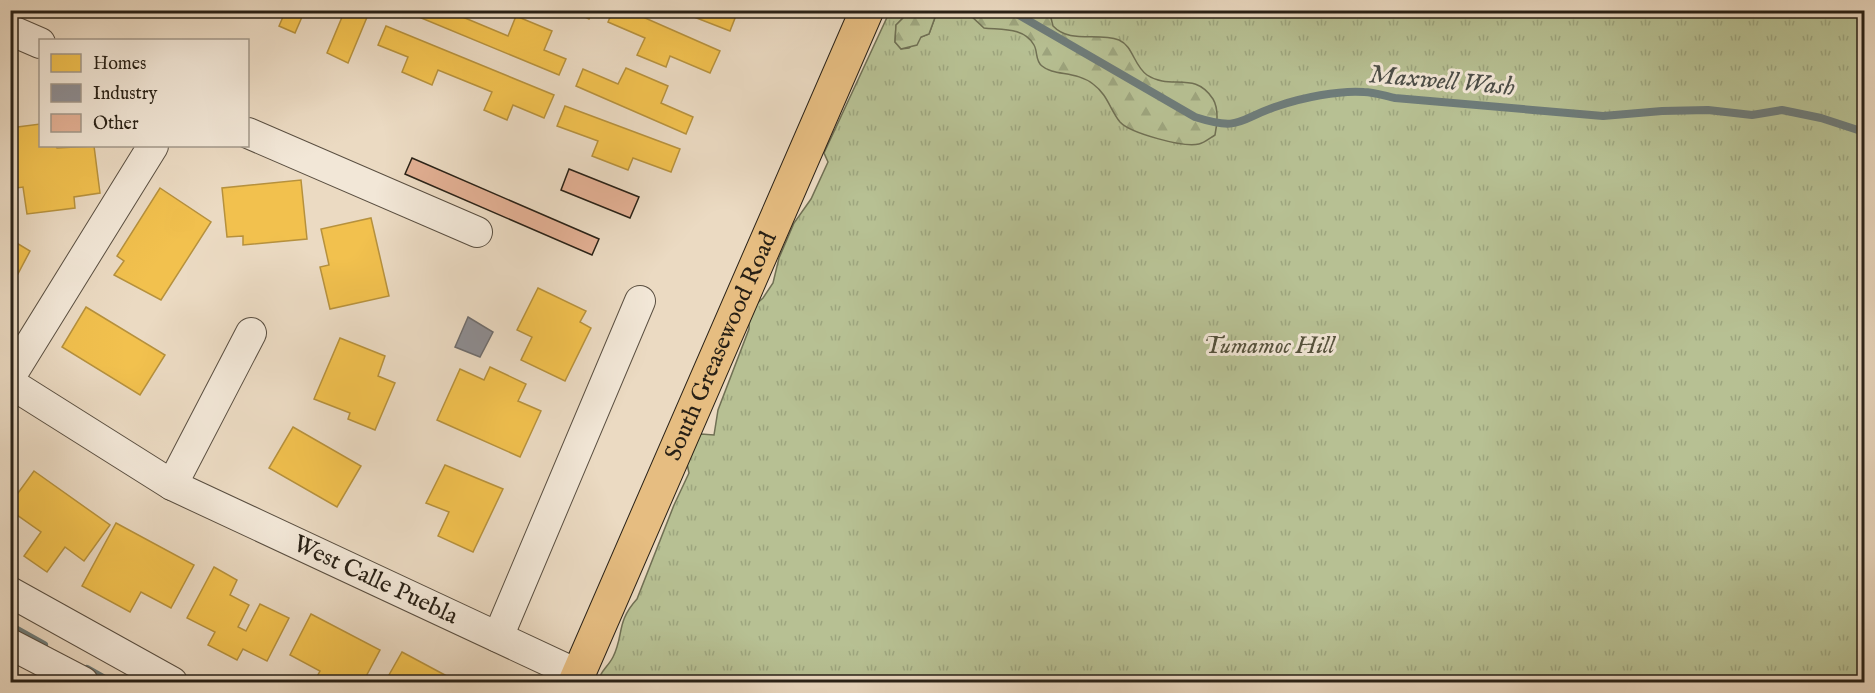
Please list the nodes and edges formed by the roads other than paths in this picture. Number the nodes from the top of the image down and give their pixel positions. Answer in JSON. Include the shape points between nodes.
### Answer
{"nodes":[{"id":1,"x":867,"y":10,"type":"edge"},
{"id":2,"x":10,"y":30,"type":"edge"},
{"id":3,"x":39,"y":43,"type":"edge"},
{"id":4,"x":249,"y":133,"type":"edge"},
{"id":5,"x":152,"y":147,"type":"edge"},
{"id":6,"x":477,"y":232,"type":"dead end"},
{"id":7,"x":640,"y":301,"type":"dead end"},
{"id":8,"x":251,"y":333,"type":"dead end"},
{"id":9,"x":10,"y":377,"type":"edge"},
{"id":10,"x":10,"y":383,"type":"edge"},
{"id":11,"x":172,"y":485,"type":"junction"},
{"id":12,"x":10,"y":592,"type":"edge"},
{"id":13,"x":498,"y":637,"type":"junction"},
{"id":14,"x":10,"y":644,"type":"edge"},
{"id":15,"x":577,"y":679,"type":"edge"},
{"id":16,"x":82,"y":682,"type":"edge"},
{"id":17,"x":172,"y":682,"type":"edge"}],
"edges":[{"from":1,"to":15,"type":"main road","name":"South Greasewood Road"},
{"from":2,"to":3,"type":"street"},
{"from":4,"to":6,"type":"street"},
{"from":5,"to":9,"type":"street"},
{"from":7,"to":13,"type":"street"},
{"from":8,"to":11,"type":"street"},
{"from":10,"to":11,"type":"street","name":"West Calle Puebla"},
{"from":11,"to":13,"type":"street","name":"West Calle Puebla"},
{"from":12,"to":17,"type":"street"},
{"from":13,"to":15,"type":"street","name":"West Calle Puebla"},
{"from":14,"to":16,"type":"street"}]}
